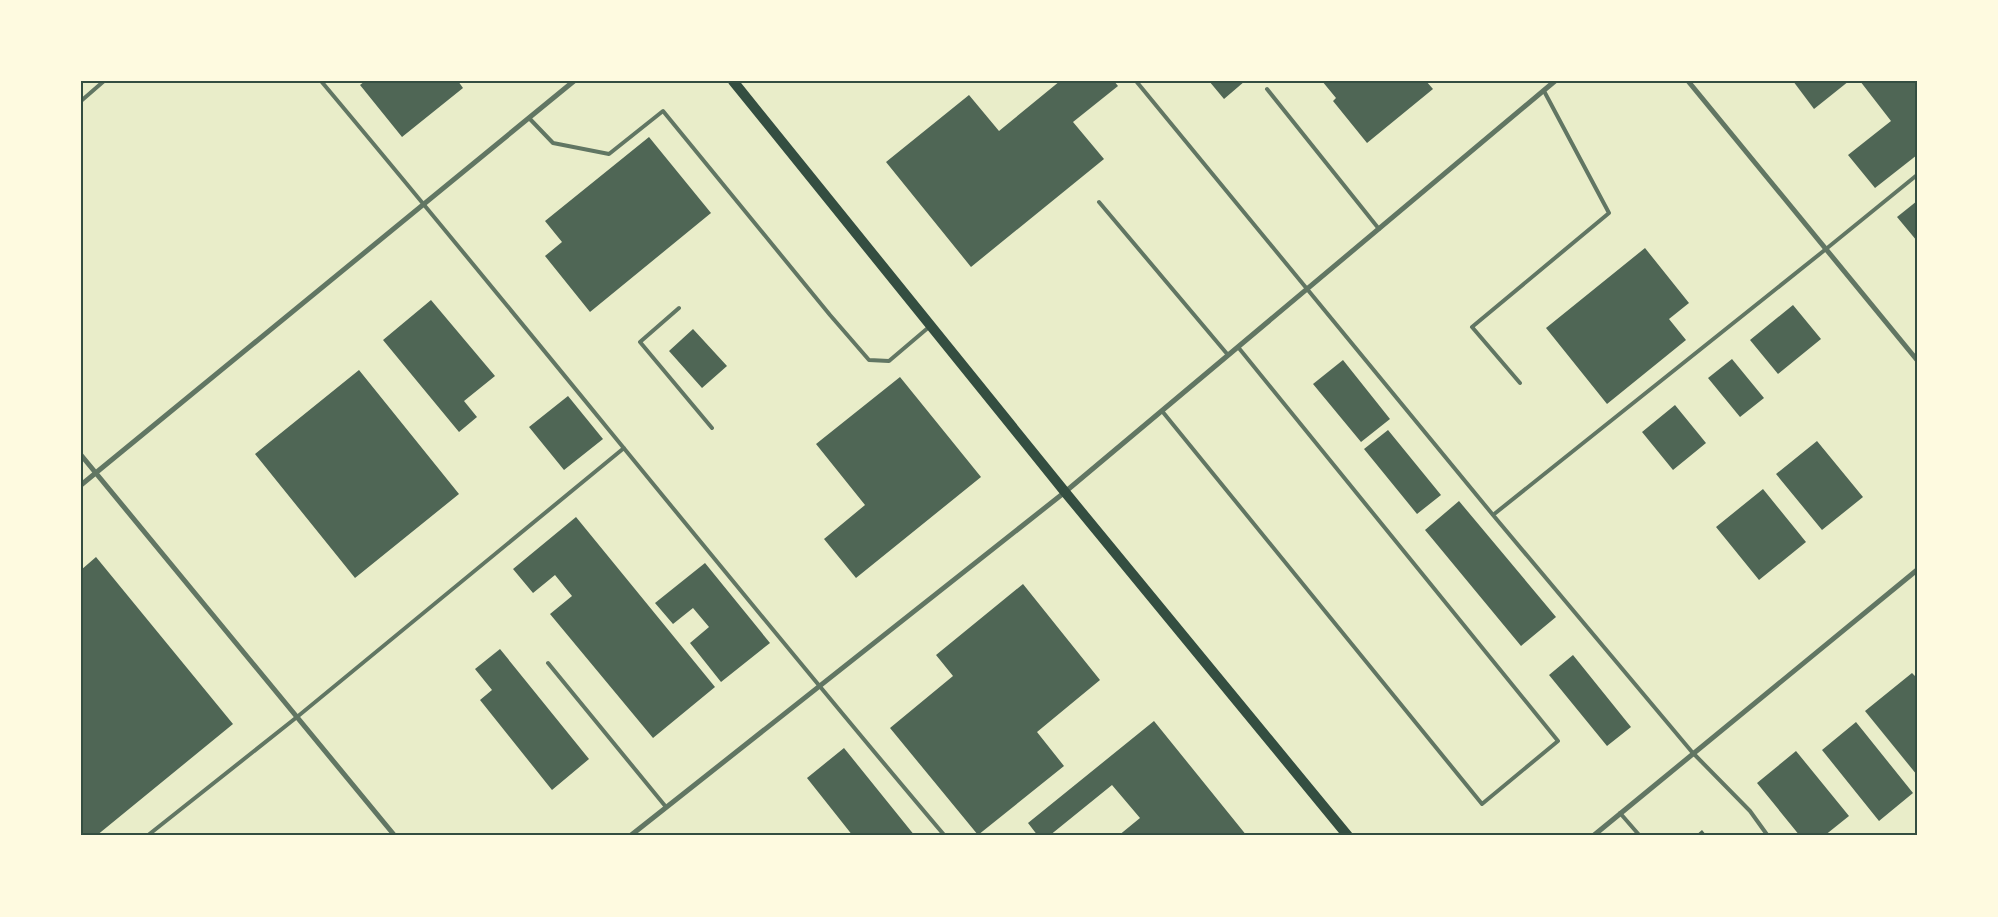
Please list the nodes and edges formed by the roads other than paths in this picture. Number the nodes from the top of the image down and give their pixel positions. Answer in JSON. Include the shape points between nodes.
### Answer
{"nodes":[{"id":1,"x":104,"y":81,"type":"edge"},
{"id":2,"x":321,"y":81,"type":"edge"},
{"id":3,"x":574,"y":81,"type":"edge"},
{"id":4,"x":733,"y":81,"type":"edge"},
{"id":5,"x":1136,"y":81,"type":"edge"},
{"id":6,"x":1555,"y":81,"type":"edge"},
{"id":7,"x":1688,"y":81,"type":"edge"},
{"id":8,"x":1267,"y":89,"type":"dead end"},
{"id":9,"x":1544,"y":90,"type":"junction"},
{"id":10,"x":81,"y":101,"type":"edge"},
{"id":11,"x":529,"y":118,"type":"junction"},
{"id":12,"x":1917,"y":175,"type":"edge"},
{"id":13,"x":1099,"y":202,"type":"dead end"},
{"id":14,"x":424,"y":204,"type":"junction"},
{"id":15,"x":1380,"y":229,"type":"junction"},
{"id":16,"x":1826,"y":249,"type":"junction"},
{"id":17,"x":1307,"y":289,"type":"junction"},
{"id":18,"x":678,"y":308,"type":"dead end"},
{"id":19,"x":931,"y":326,"type":"junction"},
{"id":20,"x":1238,"y":347,"type":"junction"},
{"id":21,"x":1228,"y":355,"type":"junction"},
{"id":22,"x":1917,"y":360,"type":"edge"},
{"id":23,"x":1520,"y":383,"type":"dead end"},
{"id":24,"x":1162,"y":411,"type":"junction"},
{"id":25,"x":712,"y":428,"type":"dead end"},
{"id":26,"x":624,"y":448,"type":"junction"},
{"id":27,"x":81,"y":455,"type":"edge"},
{"id":28,"x":96,"y":473,"type":"junction"},
{"id":29,"x":81,"y":485,"type":"edge"},
{"id":30,"x":1064,"y":492,"type":"junction"},
{"id":31,"x":1493,"y":515,"type":"junction"},
{"id":32,"x":1917,"y":570,"type":"edge"},
{"id":33,"x":548,"y":663,"type":"dead end"},
{"id":34,"x":818,"y":687,"type":"junction"},
{"id":35,"x":297,"y":717,"type":"junction"},
{"id":36,"x":1692,"y":752,"type":"junction"},
{"id":37,"x":666,"y":807,"type":"junction"},
{"id":38,"x":1620,"y":813,"type":"junction"},
{"id":39,"x":147,"y":836,"type":"edge"},
{"id":40,"x":394,"y":836,"type":"edge"},
{"id":41,"x":630,"y":836,"type":"edge"},
{"id":42,"x":945,"y":836,"type":"edge"},
{"id":43,"x":1348,"y":836,"type":"edge"},
{"id":44,"x":1593,"y":836,"type":"edge"},
{"id":45,"x":1640,"y":836,"type":"edge"},
{"id":46,"x":1768,"y":836,"type":"edge"}],
"edges":[{"from":1,"to":10,"type":"lane"},
{"from":2,"to":14,"type":"lane"},
{"from":3,"to":11,"type":"street"},
{"from":4,"to":19,"type":"main road"},
{"from":5,"to":17,"type":"lane"},
{"from":6,"to":9,"type":"street"},
{"from":7,"to":16,"type":"street"},
{"from":8,"to":15,"type":"lane"},
{"from":9,"to":15,"type":"street"},
{"from":9,"to":23,"type":"lane","via":[[1610,214],[1472,327]]},
{"from":11,"to":14,"type":"street"},
{"from":11,"to":19,"type":"lane","via":[[553,143],[609,154],[663,111],[869,360],[889,361]]},
{"from":12,"to":16,"type":"lane"},
{"from":13,"to":21,"type":"lane"},
{"from":14,"to":26,"type":"lane"},
{"from":14,"to":28,"type":"street"},
{"from":15,"to":17,"type":"street"},
{"from":16,"to":22,"type":"street"},
{"from":16,"to":31,"type":"lane"},
{"from":17,"to":20,"type":"street"},
{"from":17,"to":31,"type":"lane"},
{"from":18,"to":25,"type":"lane","via":[[640,342]]},
{"from":19,"to":30,"type":"main road"},
{"from":20,"to":21,"type":"street"},
{"from":20,"to":24,"type":"lane","via":[[1558,741],[1482,804]]},
{"from":21,"to":24,"type":"street"},
{"from":24,"to":30,"type":"street"},
{"from":26,"to":34,"type":"lane"},
{"from":26,"to":35,"type":"lane"},
{"from":27,"to":28,"type":"street"},
{"from":28,"to":29,"type":"street"},
{"from":28,"to":35,"type":"street"},
{"from":30,"to":34,"type":"street"},
{"from":30,"to":43,"type":"main road"},
{"from":31,"to":36,"type":"lane"},
{"from":32,"to":36,"type":"street"},
{"from":33,"to":37,"type":"lane"},
{"from":34,"to":37,"type":"street"},
{"from":34,"to":42,"type":"lane"},
{"from":35,"to":39,"type":"lane"},
{"from":35,"to":40,"type":"street"},
{"from":36,"to":38,"type":"street"},
{"from":36,"to":46,"type":"lane","via":[[1750,811]]},
{"from":37,"to":41,"type":"street"},
{"from":38,"to":44,"type":"street"},
{"from":38,"to":45,"type":"lane"}]}
